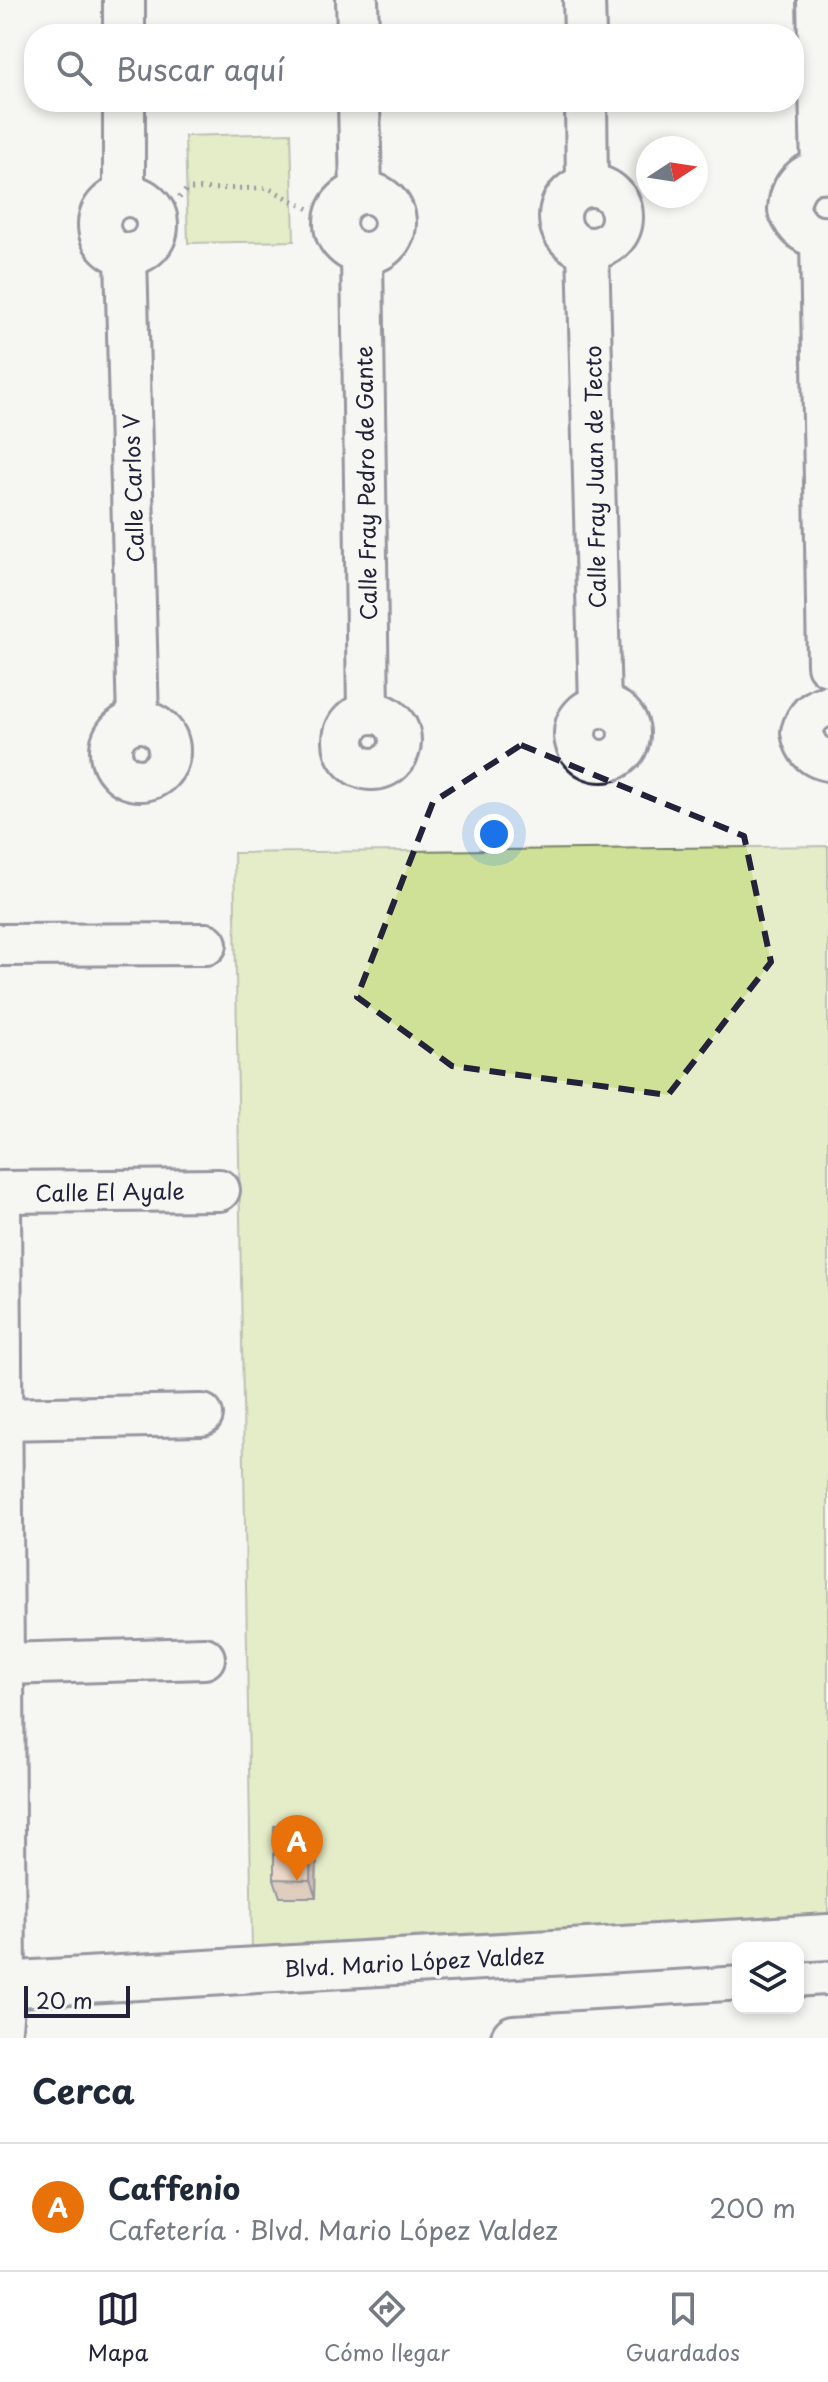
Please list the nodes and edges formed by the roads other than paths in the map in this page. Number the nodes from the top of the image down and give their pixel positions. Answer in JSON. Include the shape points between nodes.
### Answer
{"nodes":[{"id":1,"x":124,"y":0,"type":"edge"},
{"id":2,"x":357,"y":0,"type":"edge"},
{"id":3,"x":584,"y":0,"type":"edge"},
{"id":4,"x":818,"y":0,"type":"edge"},
{"id":5,"x":124,"y":24,"type":"edge"},
{"id":6,"x":358,"y":24,"type":"edge"},
{"id":7,"x":585,"y":24,"type":"edge"},
{"id":8,"x":124,"y":112,"type":"edge"},
{"id":9,"x":358,"y":112,"type":"edge"},
{"id":10,"x":586,"y":112,"type":"edge"},
{"id":11,"x":825,"y":172,"type":"edge"},
{"id":12,"x":124,"y":195,"type":"junction"},
{"id":13,"x":348,"y":208,"type":"junction"},
{"id":14,"x":825,"y":237,"type":"edge"},
{"id":15,"x":362,"y":253,"type":"junction"},
{"id":16,"x":126,"y":255,"type":"junction"},
{"id":17,"x":828,"y":665,"type":"edge"},
{"id":18,"x":600,"y":706,"type":"dead end"},
{"id":19,"x":828,"y":706,"type":"edge"},
{"id":20,"x":368,"y":712,"type":"dead end"},
{"id":21,"x":138,"y":722,"type":"dead end"},
{"id":22,"x":828,"y":760,"type":"edge"},
{"id":23,"x":206,"y":944,"type":"dead end"},
{"id":24,"x":0,"y":945,"type":"edge"},
{"id":25,"x":219,"y":1190,"type":"dead end"},
{"id":26,"x":0,"y":1192,"type":"edge"},
{"id":27,"x":0,"y":1203,"type":"edge"},
{"id":28,"x":202,"y":1415,"type":"dead end"},
{"id":29,"x":1,"y":1419,"type":"edge"},
{"id":30,"x":204,"y":1658,"type":"dead end"},
{"id":31,"x":4,"y":1664,"type":"junction"},
{"id":32,"x":828,"y":1937,"type":"edge"},
{"id":33,"x":3,"y":1985,"type":"edge"},
{"id":34,"x":828,"y":2019,"type":"edge"},
{"id":35,"x":0,"y":2038,"type":"edge"},
{"id":36,"x":514,"y":2038,"type":"edge"}],
"edges":[{"from":1,"to":5,"type":"street"},
{"from":2,"to":6,"type":"street"},
{"from":3,"to":7,"type":"street"},
{"from":4,"to":11,"type":"street"},
{"from":8,"to":12,"type":"street"},
{"from":9,"to":13,"type":"street"},
{"from":10,"to":18,"type":"street","name":"Calle Fray Juan de Tecto","via":[[587,186],[608,191],[622,214],[616,235],[588,248]]},
{"from":11,"to":14,"type":"street","via":[[801,179],[789,210],[801,230]]},
{"from":12,"to":16,"type":"street","via":[[106,206],[99,223],[106,245]]},
{"from":12,"to":16,"type":"street","via":[[145,201],[158,222],[153,243]]},
{"from":13,"to":15,"type":"street","via":[[336,231],[343,243]]},
{"from":13,"to":15,"type":"street","via":[[382,199],[395,221],[382,248]]},
{"from":14,"to":17,"type":"street"},
{"from":15,"to":20,"type":"street","name":"Calle Fray Pedro de Gante"},
{"from":16,"to":21,"type":"street","name":"Calle Carlos V"},
{"from":19,"to":22,"type":"street","via":[[810,714],[802,732],[808,751]]},
{"from":23,"to":24,"type":"street"},
{"from":25,"to":26,"type":"street","name":"Calle El Ayale"},
{"from":27,"to":29,"type":"street"},
{"from":28,"to":29,"type":"street"},
{"from":29,"to":31,"type":"street"},
{"from":30,"to":31,"type":"street"},
{"from":31,"to":33,"type":"street"},
{"from":32,"to":33,"type":"main road","name":"Blvd. Mario López Valdez"},
{"from":33,"to":35,"type":"street"},
{"from":34,"to":36,"type":"main road"}]}
